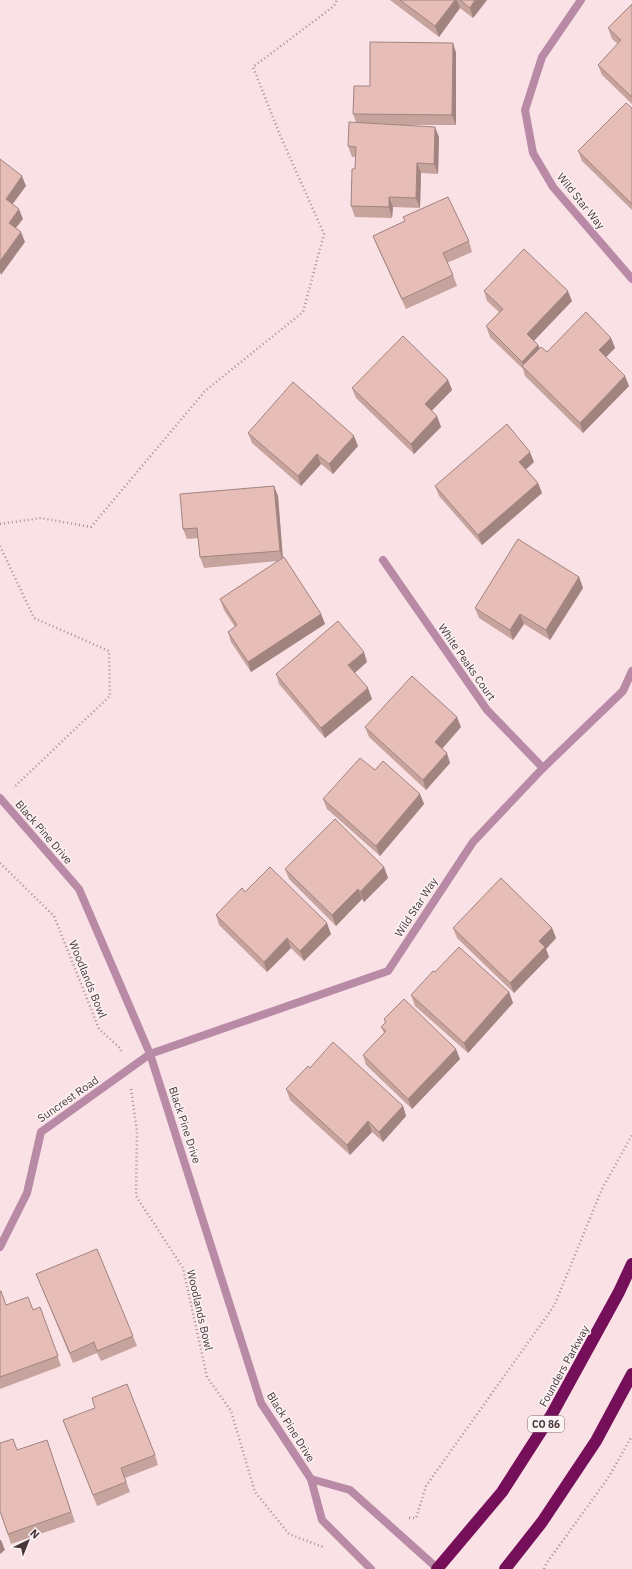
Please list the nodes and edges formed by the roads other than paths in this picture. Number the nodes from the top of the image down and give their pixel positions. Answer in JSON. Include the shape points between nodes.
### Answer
{"nodes":[{"id":1,"x":581,"y":0,"type":"edge"},
{"id":2,"x":632,"y":279,"type":"edge"},
{"id":3,"x":383,"y":560,"type":"dead end"},
{"id":4,"x":632,"y":671,"type":"edge"},
{"id":5,"x":543,"y":768,"type":"junction"},
{"id":6,"x":1,"y":799,"type":"edge"},
{"id":7,"x":150,"y":1054,"type":"junction"},
{"id":8,"x":0,"y":1247,"type":"edge"},
{"id":9,"x":632,"y":1264,"type":"edge"},
{"id":10,"x":632,"y":1374,"type":"edge"},
{"id":11,"x":311,"y":1479,"type":"junction"},
{"id":12,"x":371,"y":1569,"type":"edge"},
{"id":13,"x":437,"y":1569,"type":"edge"},
{"id":14,"x":505,"y":1569,"type":"edge"}],
"edges":[{"from":1,"to":2,"type":"street","name":"Wild Star Way","via":[[542,57],[525,110],[533,153],[553,187]]},
{"from":3,"to":5,"type":"street","name":"White Peaks Court","via":[[487,710]]},
{"from":4,"to":5,"type":"street","name":"Wild Star Way","via":[[623,691]]},
{"from":5,"to":7,"type":"street","name":"Wild Star Way","via":[[473,842],[388,971]]},
{"from":6,"to":7,"type":"street","name":"Black Pine Drive","via":[[79,889]]},
{"from":7,"to":8,"type":"street","name":"Suncrest Road","via":[[41,1132],[27,1193]]},
{"from":7,"to":11,"type":"street","name":"Black Pine Drive","via":[[261,1403]]},
{"from":9,"to":13,"type":"highway","name":"Founders Parkway","number":"CO 86","via":[[552,1414],[502,1492]]},
{"from":10,"to":14,"type":"highway","via":[[592,1447],[542,1522]]},
{"from":11,"to":12,"type":"street","name":"Black Pine Drive","via":[[322,1520]]},
{"from":11,"to":13,"type":"street","name":"Black Pine Drive","via":[[350,1490]]}]}
